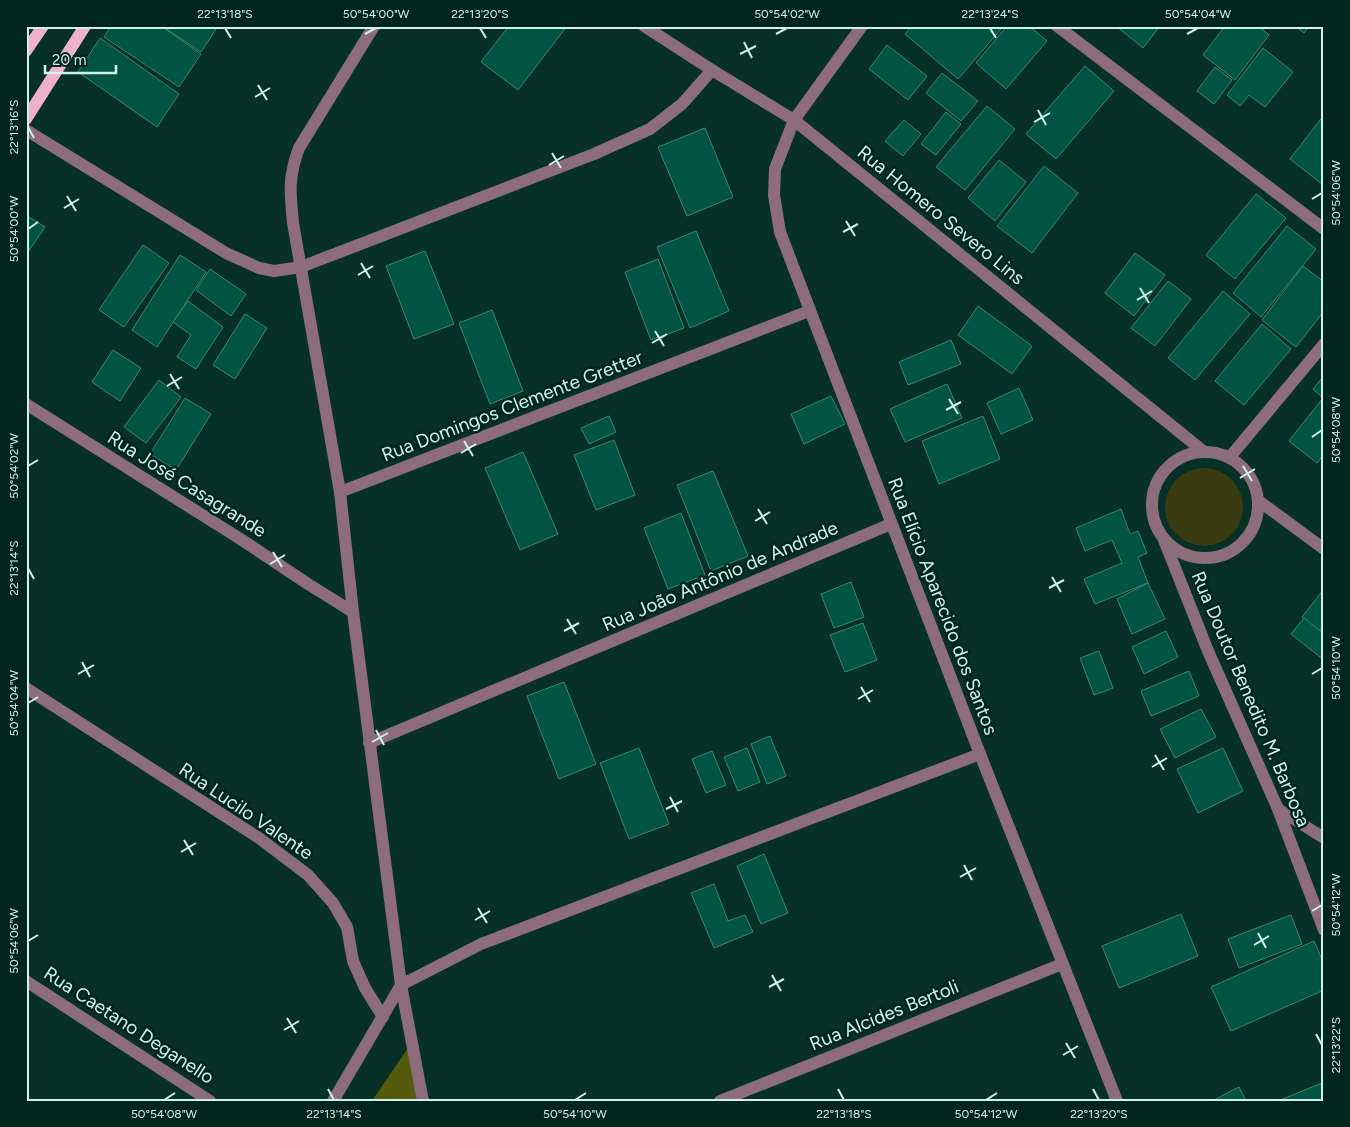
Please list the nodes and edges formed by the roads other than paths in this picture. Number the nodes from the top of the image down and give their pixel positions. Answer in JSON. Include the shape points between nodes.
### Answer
{"nodes":[{"id":1,"x":43,"y":26,"type":"edge"},
{"id":2,"x":86,"y":26,"type":"edge"},
{"id":3,"x":374,"y":26,"type":"edge"},
{"id":4,"x":644,"y":26,"type":"edge"},
{"id":5,"x":862,"y":26,"type":"edge"},
{"id":6,"x":1057,"y":26,"type":"edge"},
{"id":7,"x":26,"y":51,"type":"edge"},
{"id":8,"x":712,"y":70,"type":"junction"},
{"id":9,"x":26,"y":119,"type":"edge"},
{"id":10,"x":794,"y":120,"type":"junction"},
{"id":11,"x":26,"y":130,"type":"edge"},
{"id":12,"x":1324,"y":229,"type":"edge"},
{"id":13,"x":301,"y":266,"type":"junction"},
{"id":14,"x":810,"y":311,"type":"junction"},
{"id":15,"x":1324,"y":344,"type":"edge"},
{"id":16,"x":26,"y":404,"type":"edge"},
{"id":17,"x":1203,"y":451,"type":"junction"},
{"id":18,"x":1230,"y":457,"type":"junction"},
{"id":19,"x":340,"y":492,"type":"junction"},
{"id":20,"x":1259,"y":501,"type":"junction"},
{"id":21,"x":892,"y":524,"type":"junction"},
{"id":22,"x":1164,"y":540,"type":"junction"},
{"id":23,"x":1324,"y":549,"type":"edge"},
{"id":24,"x":353,"y":612,"type":"junction"},
{"id":25,"x":26,"y":688,"type":"edge"},
{"id":26,"x":370,"y":743,"type":"junction"},
{"id":27,"x":980,"y":754,"type":"junction"},
{"id":28,"x":1278,"y":809,"type":"junction"},
{"id":29,"x":1324,"y":838,"type":"edge"},
{"id":30,"x":1324,"y":930,"type":"edge"},
{"id":31,"x":1062,"y":964,"type":"junction"},
{"id":32,"x":26,"y":981,"type":"edge"},
{"id":33,"x":401,"y":985,"type":"junction"},
{"id":34,"x":383,"y":1017,"type":"junction"},
{"id":35,"x":210,"y":1101,"type":"edge"},
{"id":36,"x":332,"y":1101,"type":"edge"},
{"id":37,"x":423,"y":1101,"type":"edge"},
{"id":38,"x":720,"y":1101,"type":"edge"},
{"id":39,"x":1117,"y":1101,"type":"edge"}],
"edges":[{"from":1,"to":7,"type":"main road"},
{"from":2,"to":9,"type":"main road"},
{"from":3,"to":13,"type":"street","via":[[292,166],[293,223]]},
{"from":4,"to":8,"type":"street","name":"Rua Homero Severo Lins"},
{"from":5,"to":10,"type":"street","name":"Rua Elício Aparecido dos Santos"},
{"from":6,"to":12,"type":"street"},
{"from":8,"to":10,"type":"street","name":"Rua Homero Severo Lins"},
{"from":8,"to":13,"type":"street","via":[[682,104],[650,129],[594,154]]},
{"from":10,"to":14,"type":"street","name":"Rua Elício Aparecido dos Santos","via":[[776,169],[774,195],[780,232]]},
{"from":10,"to":17,"type":"street","name":"Rua Homero Severo Lins"},
{"from":11,"to":13,"type":"street","via":[[226,253],[274,271]]},
{"from":13,"to":19,"type":"street"},
{"from":14,"to":19,"type":"street","name":"Rua Domingos Clemente Gretter"},
{"from":14,"to":21,"type":"street","name":"Rua Elício Aparecido dos Santos"},
{"from":15,"to":18,"type":"street"},
{"from":16,"to":24,"type":"street","name":"Rua José Casagrande"},
{"from":17,"to":18,"type":"street"},
{"from":17,"to":22,"type":"street","via":[[1183,455],[1167,466],[1156,483],[1152,502],[1154,522]]},
{"from":18,"to":20,"type":"street","via":[[1254,482]]},
{"from":19,"to":24,"type":"street"},
{"from":20,"to":22,"type":"street","via":[[1257,520],[1248,538],[1226,554],[1216,558],[1198,558],[1179,552]]},
{"from":20,"to":23,"type":"street"},
{"from":21,"to":26,"type":"street","name":"Rua João Antônio de Andrade"},
{"from":21,"to":27,"type":"street","name":"Rua Elício Aparecido dos Santos"},
{"from":22,"to":28,"type":"street","name":"Rua Doutor Benedito M. Barbosa","via":[[1208,651]]},
{"from":24,"to":26,"type":"street"},
{"from":25,"to":34,"type":"street","name":"Rua Lucilo Valente","via":[[259,838],[308,875],[333,902],[348,927],[353,961]]},
{"from":26,"to":33,"type":"street"},
{"from":27,"to":31,"type":"street","name":"Rua Elício Aparecido dos Santos"},
{"from":27,"to":33,"type":"street","via":[[481,944]]},
{"from":28,"to":29,"type":"street"},
{"from":28,"to":30,"type":"street","name":"Rua Doutor Benedito M. Barbosa"},
{"from":31,"to":38,"type":"street","name":"Rua Alcides Bertoli"},
{"from":31,"to":39,"type":"street","name":"Rua Elício Aparecido dos Santos"},
{"from":32,"to":35,"type":"street","name":"Rua Caetano Deganello"},
{"from":33,"to":34,"type":"street"},
{"from":33,"to":37,"type":"street"},
{"from":34,"to":36,"type":"street"}]}
